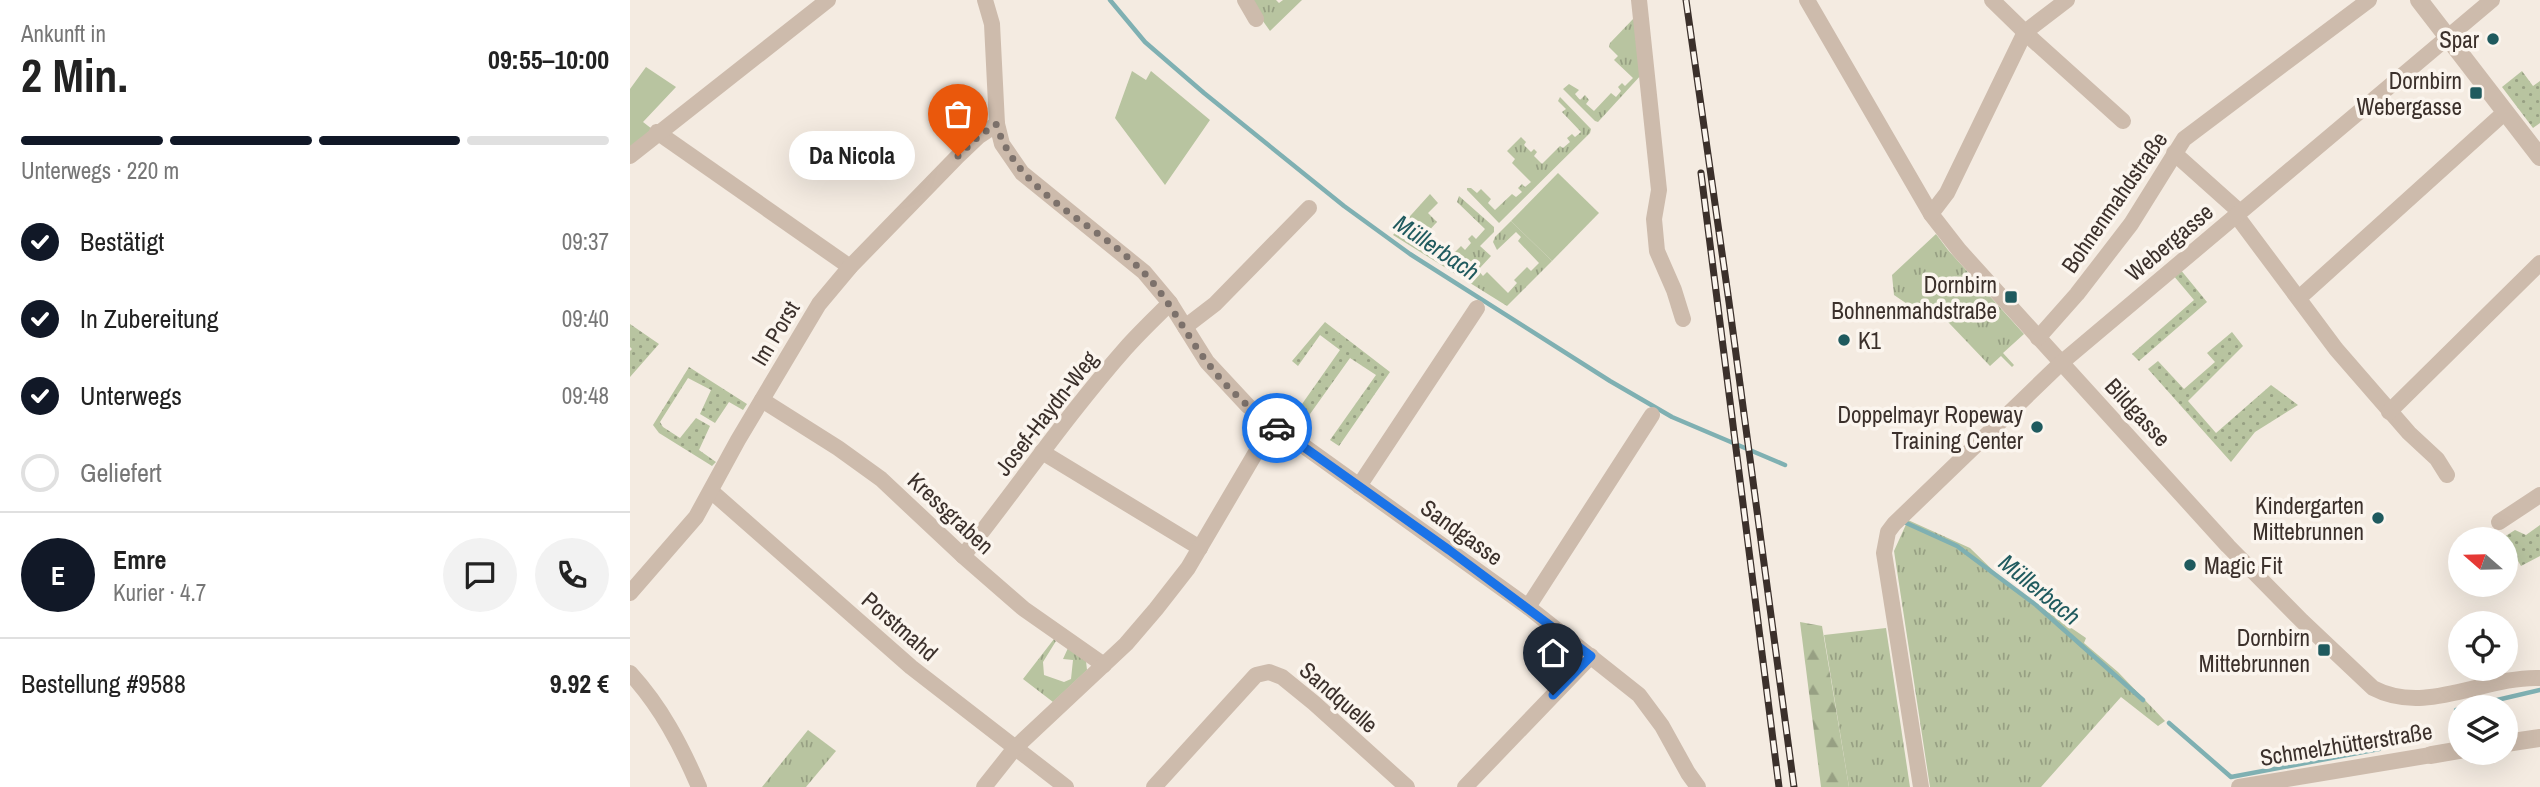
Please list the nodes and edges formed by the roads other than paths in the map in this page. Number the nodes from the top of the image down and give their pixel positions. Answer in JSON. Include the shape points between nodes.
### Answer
{"nodes":[{"id":1,"x":828,"y":0,"type":"edge"},
{"id":2,"x":985,"y":0,"type":"edge"},
{"id":3,"x":1245,"y":0,"type":"edge"},
{"id":4,"x":1639,"y":0,"type":"edge"},
{"id":5,"x":1807,"y":0,"type":"edge"},
{"id":6,"x":1992,"y":0,"type":"edge"},
{"id":7,"x":2067,"y":0,"type":"edge"},
{"id":8,"x":2369,"y":0,"type":"edge"},
{"id":9,"x":2419,"y":0,"type":"edge"},
{"id":10,"x":2492,"y":0,"type":"edge"},
{"id":11,"x":1256,"y":19,"type":"dead end"},
{"id":12,"x":2025,"y":32,"type":"junction"},
{"id":13,"x":2448,"y":39,"type":"junction"},
{"id":14,"x":2504,"y":113,"type":"junction"},
{"id":15,"x":2123,"y":121,"type":"dead end"},
{"id":16,"x":996,"y":124,"type":"junction"},
{"id":17,"x":657,"y":132,"type":"junction"},
{"id":18,"x":2174,"y":153,"type":"junction"},
{"id":19,"x":630,"y":156,"type":"edge"},
{"id":20,"x":2540,"y":157,"type":"edge"},
{"id":21,"x":1309,"y":208,"type":"dead end"},
{"id":22,"x":1931,"y":214,"type":"junction"},
{"id":23,"x":2238,"y":214,"type":"junction"},
{"id":24,"x":2540,"y":263,"type":"edge"},
{"id":25,"x":850,"y":267,"type":"junction"},
{"id":26,"x":2299,"y":298,"type":"junction"},
{"id":27,"x":1170,"y":303,"type":"junction"},
{"id":28,"x":1477,"y":308,"type":"dead end"},
{"id":29,"x":1683,"y":319,"type":"dead end"},
{"id":30,"x":1185,"y":327,"type":"junction"},
{"id":31,"x":2038,"y":338,"type":"junction"},
{"id":32,"x":2061,"y":363,"type":"junction"},
{"id":33,"x":762,"y":400,"type":"junction"},
{"id":34,"x":2389,"y":412,"type":"junction"},
{"id":35,"x":1652,"y":415,"type":"dead end"},
{"id":36,"x":1275,"y":426,"type":"junction"},
{"id":37,"x":1041,"y":452,"type":"junction"},
{"id":38,"x":2447,"y":475,"type":"dead end"},
{"id":39,"x":1359,"y":486,"type":"junction"},
{"id":40,"x":711,"y":491,"type":"junction"},
{"id":41,"x":2540,"y":495,"type":"edge"},
{"id":42,"x":2499,"y":522,"type":"dead end"},
{"id":43,"x":1200,"y":548,"type":"junction"},
{"id":44,"x":963,"y":556,"type":"junction"},
{"id":45,"x":630,"y":593,"type":"edge"},
{"id":46,"x":1528,"y":607,"type":"junction"},
{"id":47,"x":1591,"y":656,"type":"junction"},
{"id":48,"x":1104,"y":665,"type":"junction"},
{"id":49,"x":630,"y":673,"type":"edge"},
{"id":50,"x":2540,"y":678,"type":"edge"},
{"id":51,"x":2540,"y":738,"type":"edge"},
{"id":52,"x":2518,"y":741,"type":"edge"},
{"id":53,"x":1015,"y":748,"type":"junction"},
{"id":54,"x":2448,"y":752,"type":"edge"},
{"id":55,"x":2431,"y":755,"type":"joint"},
{"id":56,"x":699,"y":787,"type":"edge"},
{"id":57,"x":984,"y":787,"type":"edge"},
{"id":58,"x":1066,"y":787,"type":"edge"},
{"id":59,"x":1154,"y":787,"type":"edge"},
{"id":60,"x":1407,"y":787,"type":"edge"},
{"id":61,"x":1465,"y":787,"type":"edge"},
{"id":62,"x":1698,"y":787,"type":"edge"},
{"id":63,"x":1921,"y":787,"type":"edge"},
{"id":64,"x":2239,"y":787,"type":"edge"}],
"edges":[{"from":1,"to":17,"type":"street"},
{"from":2,"to":16,"type":"street","name":"Sandgasse","via":[[992,24]]},
{"from":3,"to":11,"type":"street"},
{"from":4,"to":29,"type":"street","via":[[1659,190],[1654,219],[1657,251]]},
{"from":5,"to":22,"type":"street","name":"Bildgasse"},
{"from":6,"to":12,"type":"street"},
{"from":7,"to":12,"type":"street"},
{"from":8,"to":18,"type":"street","name":"Bohnenmahdstraße","via":[[2208,119]]},
{"from":9,"to":13,"type":"street"},
{"from":10,"to":13,"type":"street","name":"Webergasse"},
{"from":12,"to":15,"type":"street"},
{"from":12,"to":22,"type":"street","via":[[1947,193]]},
{"from":13,"to":14,"type":"street"},
{"from":13,"to":23,"type":"street","name":"Webergasse"},
{"from":14,"to":20,"type":"street"},
{"from":14,"to":26,"type":"street"},
{"from":16,"to":25,"type":"street","name":"Im Porst","via":[[966,148]]},
{"from":16,"to":27,"type":"street","name":"Sandgasse","via":[[1002,144],[1022,173],[1134,262]]},
{"from":17,"to":19,"type":"street"},
{"from":17,"to":25,"type":"street"},
{"from":18,"to":23,"type":"street"},
{"from":18,"to":31,"type":"street","name":"Bohnenmahdstraße","via":[[2131,224]]},
{"from":21,"to":30,"type":"street","via":[[1215,304]]},
{"from":22,"to":31,"type":"street","name":"Bildgasse"},
{"from":23,"to":26,"type":"street"},
{"from":23,"to":32,"type":"street","name":"Webergasse"},
{"from":24,"to":34,"type":"street"},
{"from":25,"to":33,"type":"street","name":"Im Porst","via":[[819,304]]},
{"from":26,"to":34,"type":"street"},
{"from":27,"to":30,"type":"street","name":"Sandgasse"},
{"from":27,"to":37,"type":"street","name":"Josef-Haydn-Weg","via":[[1126,348]]},
{"from":28,"to":39,"type":"street"},
{"from":30,"to":36,"type":"street","name":"Sandgasse","via":[[1207,362],[1248,406]]},
{"from":31,"to":32,"type":"street","name":"Bildgasse"},
{"from":32,"to":50,"type":"street","name":"Bildgasse","via":[[2228,546],[2373,688],[2395,696],[2431,698],[2506,680]]},
{"from":32,"to":63,"type":"street","name":"Webergasse","via":[[1895,524],[1884,553]]},
{"from":33,"to":40,"type":"street","name":"Im Porst"},
{"from":33,"to":44,"type":"street","name":"Kressgraben","via":[[881,479]]},
{"from":34,"to":38,"type":"street"},
{"from":35,"to":46,"type":"street"},
{"from":36,"to":39,"type":"street","name":"Sandgasse"},
{"from":36,"to":43,"type":"street"},
{"from":37,"to":43,"type":"street"},
{"from":37,"to":44,"type":"street","name":"Josef-Haydn-Weg"},
{"from":39,"to":46,"type":"street","name":"Sandgasse"},
{"from":40,"to":45,"type":"street","name":"Im Porst","via":[[681,537]]},
{"from":40,"to":53,"type":"street","name":"Porstmahd","via":[[911,667]]},
{"from":41,"to":42,"type":"street"},
{"from":43,"to":48,"type":"street","via":[[1156,609]]},
{"from":44,"to":48,"type":"street","name":"Kressgraben","via":[[1024,609]]},
{"from":46,"to":47,"type":"street","name":"Sandgasse"},
{"from":47,"to":61,"type":"street"},
{"from":47,"to":62,"type":"street","name":"Sandgasse","via":[[1646,703]]},
{"from":48,"to":53,"type":"street"},
{"from":49,"to":56,"type":"street","via":[[664,717]]},
{"from":51,"to":52,"type":"street"},
{"from":53,"to":57,"type":"street"},
{"from":53,"to":58,"type":"street","name":"Porstmahd"},
{"from":54,"to":55,"type":"street","name":"Schmelzhütterstraße"},
{"from":55,"to":64,"type":"street","name":"Schmelzhütterstraße"},
{"from":59,"to":60,"type":"street","name":"Sandquelle","via":[[1256,675],[1269,672],[1314,703]]}]}
